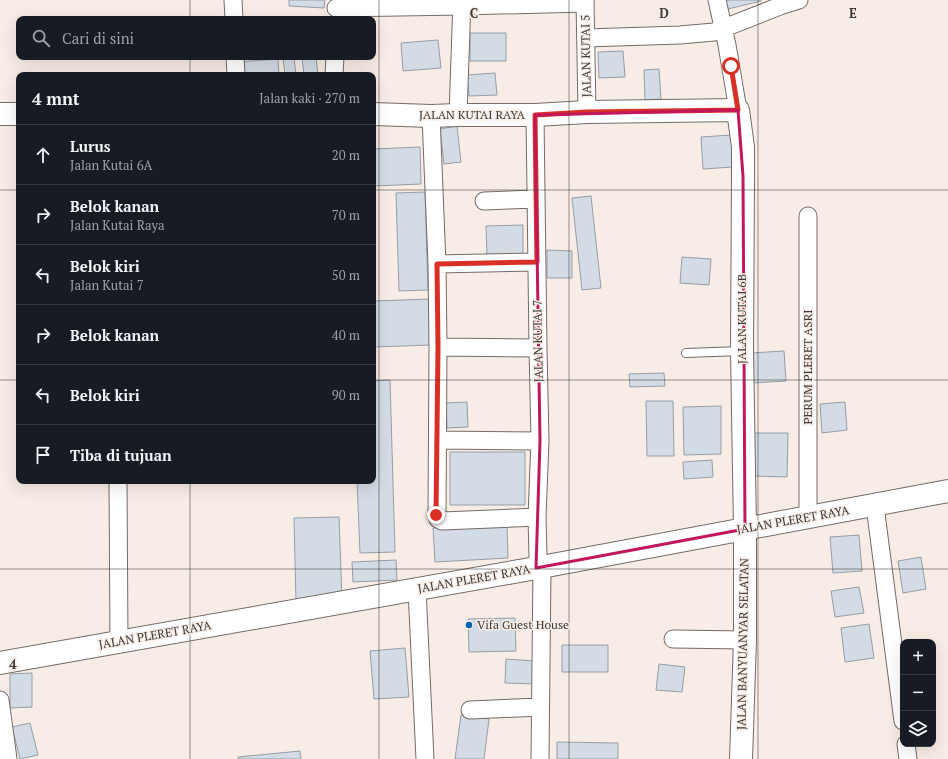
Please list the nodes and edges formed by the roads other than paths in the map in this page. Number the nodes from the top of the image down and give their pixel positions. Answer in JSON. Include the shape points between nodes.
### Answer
{"nodes":[{"id":1,"x":233,"y":0,"type":"edge"},
{"id":2,"x":717,"y":0,"type":"edge"},
{"id":3,"x":799,"y":0,"type":"edge"},
{"id":4,"x":585,"y":2,"type":"edge"},
{"id":5,"x":462,"y":3,"type":"edge"},
{"id":6,"x":336,"y":9,"type":"edge"},
{"id":7,"x":234,"y":16,"type":"edge"},
{"id":8,"x":723,"y":28,"type":"junction"},
{"id":9,"x":586,"y":38,"type":"junction"},
{"id":10,"x":235,"y":60,"type":"edge"},
{"id":11,"x":335,"y":60,"type":"edge"},
{"id":12,"x":236,"y":72,"type":"edge"},
{"id":13,"x":334,"y":72,"type":"edge"},
{"id":14,"x":738,"y":110,"type":"junction"},
{"id":15,"x":587,"y":112,"type":"junction"},
{"id":16,"x":0,"y":114,"type":"edge"},
{"id":17,"x":16,"y":114,"type":"edge"},
{"id":18,"x":376,"y":114,"type":"edge"},
{"id":19,"x":458,"y":114,"type":"junction"},
{"id":20,"x":535,"y":115,"type":"junction"},
{"id":21,"x":430,"y":116,"type":"junction"},
{"id":22,"x":536,"y":199,"type":"junction"},
{"id":23,"x":484,"y":201,"type":"dead end"},
{"id":24,"x":808,"y":216,"type":"dead end"},
{"id":25,"x":537,"y":262,"type":"junction"},
{"id":26,"x":437,"y":264,"type":"junction"},
{"id":27,"x":438,"y":347,"type":"junction"},
{"id":28,"x":538,"y":348,"type":"junction"},
{"id":29,"x":742,"y":351,"type":"junction"},
{"id":30,"x":686,"y":353,"type":"dead end"},
{"id":31,"x":438,"y":440,"type":"junction"},
{"id":32,"x":540,"y":441,"type":"junction"},
{"id":33,"x":118,"y":484,"type":"edge"},
{"id":34,"x":948,"y":492,"type":"edge"},
{"id":35,"x":875,"y":506,"type":"junction"},
{"id":36,"x":537,"y":517,"type":"junction"},
{"id":37,"x":808,"y":518,"type":"junction"},
{"id":38,"x":745,"y":529,"type":"junction"},
{"id":39,"x":539,"y":567,"type":"junction"},
{"id":40,"x":417,"y":589,"type":"junction"},
{"id":41,"x":673,"y":639,"type":"dead end"},
{"id":42,"x":745,"y":640,"type":"junction"},
{"id":43,"x":119,"y":642,"type":"junction"},
{"id":44,"x":0,"y":663,"type":"edge"},
{"id":45,"x":0,"y":700,"type":"edge"},
{"id":46,"x":540,"y":707,"type":"junction"},
{"id":47,"x":470,"y":710,"type":"dead end"},
{"id":48,"x":902,"y":711,"type":"edge"},
{"id":49,"x":906,"y":747,"type":"edge"},
{"id":50,"x":8,"y":759,"type":"edge"},
{"id":51,"x":425,"y":759,"type":"edge"},
{"id":52,"x":540,"y":759,"type":"edge"},
{"id":53,"x":741,"y":759,"type":"edge"},
{"id":54,"x":908,"y":759,"type":"edge"}],
"edges":[{"from":1,"to":7,"type":"street"},
{"from":2,"to":8,"type":"street"},
{"from":3,"to":8,"type":"street"},
{"from":4,"to":5,"type":"street"},
{"from":4,"to":9,"type":"street","name":"JALAN KUTAI 5"},
{"from":5,"to":6,"type":"street"},
{"from":5,"to":19,"type":"street"},
{"from":8,"to":9,"type":"street","via":[[714,32],[680,35]]},
{"from":8,"to":14,"type":"street"},
{"from":9,"to":15,"type":"street","name":"JALAN KUTAI 5"},
{"from":10,"to":12,"type":"street"},
{"from":11,"to":13,"type":"street"},
{"from":14,"to":15,"type":"street","name":"JALAN KUTAI RAYA"},
{"from":14,"to":29,"type":"street","name":"JALAN KUTAI 6B","via":[[743,161]]},
{"from":15,"to":20,"type":"street","name":"JALAN KUTAI RAYA"},
{"from":16,"to":17,"type":"street"},
{"from":18,"to":21,"type":"street","name":"JALAN KUTAI RAYA"},
{"from":19,"to":20,"type":"street","name":"JALAN KUTAI RAYA"},
{"from":19,"to":21,"type":"street","name":"JALAN KUTAI RAYA"},
{"from":20,"to":22,"type":"street","name":"JALAN KUTAI 7"},
{"from":21,"to":26,"type":"street"},
{"from":22,"to":23,"type":"street"},
{"from":22,"to":25,"type":"street","name":"JALAN KUTAI 7"},
{"from":24,"to":37,"type":"street","name":"PERUM PLERET ASRI"},
{"from":25,"to":26,"type":"street"},
{"from":25,"to":28,"type":"street","name":"JALAN KUTAI 7"},
{"from":26,"to":27,"type":"street"},
{"from":27,"to":28,"type":"street"},
{"from":27,"to":31,"type":"street"},
{"from":28,"to":32,"type":"street","name":"JALAN KUTAI 7"},
{"from":29,"to":30,"type":"lane"},
{"from":29,"to":38,"type":"street","name":"JALAN KUTAI 6B"},
{"from":31,"to":32,"type":"street"},
{"from":31,"to":36,"type":"street","via":[[438,519],[442,521]]},
{"from":32,"to":36,"type":"street","name":"JALAN KUTAI 7"},
{"from":33,"to":43,"type":"street"},
{"from":34,"to":35,"type":"street","name":"JALAN PLERET RAYA"},
{"from":35,"to":37,"type":"street","name":"JALAN PLERET RAYA"},
{"from":35,"to":48,"type":"street"},
{"from":36,"to":39,"type":"street","name":"JALAN KUTAI 7"},
{"from":37,"to":38,"type":"street","name":"JALAN PLERET RAYA"},
{"from":38,"to":39,"type":"street","name":"JALAN PLERET RAYA"},
{"from":38,"to":42,"type":"street","name":"JALAN BANYUANYAR SELATAN"},
{"from":39,"to":40,"type":"street","name":"JALAN PLERET RAYA"},
{"from":39,"to":46,"type":"street","name":"JALAN KUTAI 7"},
{"from":40,"to":43,"type":"street","name":"JALAN PLERET RAYA"},
{"from":40,"to":51,"type":"street"},
{"from":41,"to":42,"type":"street"},
{"from":42,"to":53,"type":"street","name":"JALAN BANYUANYAR SELATAN"},
{"from":43,"to":44,"type":"street","name":"JALAN PLERET RAYA"},
{"from":45,"to":50,"type":"street"},
{"from":46,"to":47,"type":"street"},
{"from":46,"to":52,"type":"street","name":"JALAN KUTAI 7"},
{"from":49,"to":54,"type":"street"}]}
